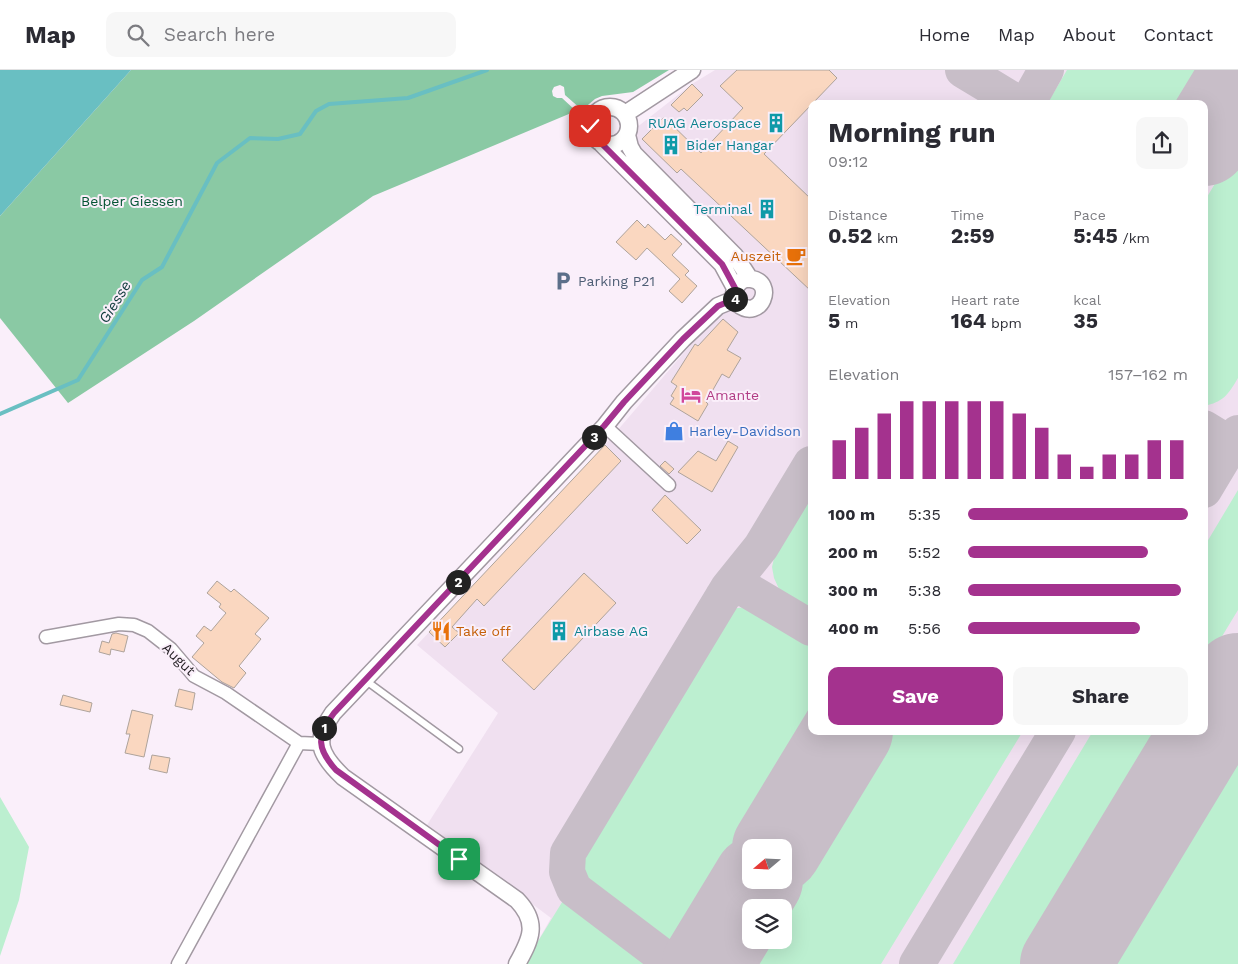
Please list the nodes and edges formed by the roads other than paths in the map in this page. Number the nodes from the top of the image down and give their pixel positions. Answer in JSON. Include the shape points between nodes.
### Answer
{"nodes":[{"id":1,"x":692,"y":70,"type":"edge"},
{"id":2,"x":625,"y":114,"type":"junction"},
{"id":3,"x":627,"y":135,"type":"junction"},
{"id":4,"x":602,"y":144,"type":"junction"},
{"id":5,"x":750,"y":278,"type":"junction"},
{"id":6,"x":735,"y":294,"type":"junction"},
{"id":7,"x":604,"y":426,"type":"junction"},
{"id":8,"x":669,"y":485,"type":"dead end"},
{"id":9,"x":46,"y":637,"type":"dead end"},
{"id":10,"x":365,"y":680,"type":"junction"},
{"id":11,"x":299,"y":742,"type":"junction"},
{"id":12,"x":321,"y":744,"type":"junction"},
{"id":13,"x":459,"y":749,"type":"dead end"},
{"id":14,"x":178,"y":964,"type":"edge"},
{"id":15,"x":517,"y":964,"type":"edge"}],
"edges":[{"from":1,"to":2,"type":"street"},
{"from":2,"to":3,"type":"street","via":[[629,123]]},
{"from":2,"to":4,"type":"street","via":[[619,108],[607,106],[593,116],[590,126],[596,140]]},
{"from":3,"to":4,"type":"street","via":[[617,144]]},
{"from":3,"to":5,"type":"street","via":[[634,154],[735,256]]},
{"from":4,"to":6,"type":"street","via":[[722,264]]},
{"from":5,"to":6,"type":"street","via":[[739,283]]},
{"from":5,"to":6,"type":"street","via":[[756,280],[764,291],[762,302],[748,308],[742,306]]},
{"from":6,"to":7,"type":"street","via":[[683,339]]},
{"from":7,"to":8,"type":"street"},
{"from":7,"to":10,"type":"street"},
{"from":9,"to":11,"type":"street","name":"Augut","via":[[119,624],[134,626],[171,649],[194,676],[226,693]]},
{"from":10,"to":12,"type":"street","via":[[327,722]]},
{"from":10,"to":13,"type":"lane"},
{"from":11,"to":12,"type":"street"},
{"from":11,"to":14,"type":"street"},
{"from":12,"to":15,"type":"street","via":[[324,755],[343,777],[524,908],[530,917],[531,931]]}]}
